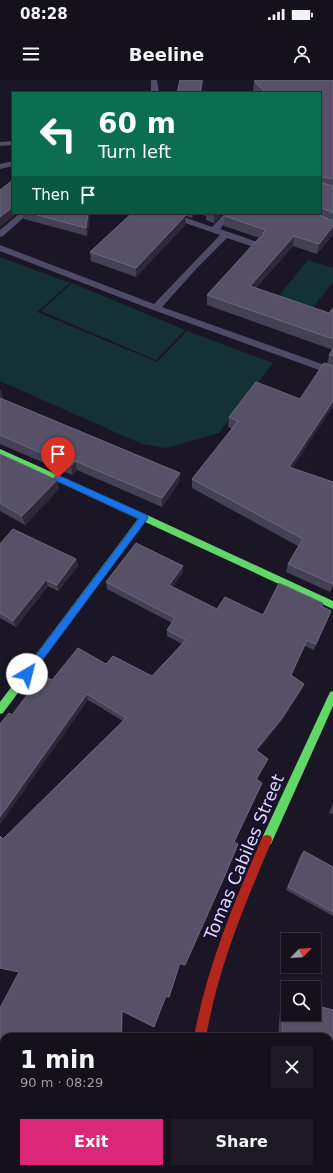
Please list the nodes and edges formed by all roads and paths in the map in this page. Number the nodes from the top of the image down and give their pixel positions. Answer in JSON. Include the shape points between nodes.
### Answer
{"nodes":[{"id":1,"x":154,"y":80,"type":"edge"},
{"id":2,"x":155,"y":92,"type":"edge"},
{"id":3,"x":12,"y":143,"type":"edge"},
{"id":4,"x":0,"y":144,"type":"edge"},
{"id":5,"x":12,"y":163,"type":"edge"},
{"id":6,"x":0,"y":167,"type":"edge"},
{"id":7,"x":24,"y":214,"type":"edge"},
{"id":8,"x":168,"y":214,"type":"edge"},
{"id":9,"x":229,"y":214,"type":"edge"},
{"id":10,"x":214,"y":230,"type":"junction"},
{"id":11,"x":0,"y":234,"type":"edge"},
{"id":12,"x":226,"y":234,"type":"junction"},
{"id":13,"x":257,"y":245,"type":"edge"},
{"id":14,"x":0,"y":248,"type":"edge"},
{"id":15,"x":156,"y":308,"type":"junction"},
{"id":16,"x":333,"y":372,"type":"edge"},
{"id":17,"x":0,"y":452,"type":"edge"},
{"id":18,"x":144,"y":518,"type":"junction"},
{"id":19,"x":333,"y":605,"type":"edge"},
{"id":20,"x":333,"y":695,"type":"edge"},
{"id":21,"x":0,"y":710,"type":"edge"},
{"id":22,"x":201,"y":1033,"type":"edge"}],
"edges":[{"from":1,"to":2,"type":"lane"},
{"from":3,"to":4,"type":"lane"},
{"from":5,"to":6,"type":"lane"},
{"from":7,"to":11,"type":"lane"},
{"from":8,"to":10,"type":"lane"},
{"from":9,"to":10,"type":"lane"},
{"from":10,"to":12,"type":"lane"},
{"from":12,"to":13,"type":"lane"},
{"from":12,"to":15,"type":"lane"},
{"from":14,"to":15,"type":"lane"},
{"from":15,"to":16,"type":"lane"},
{"from":17,"to":18,"type":"street"},
{"from":18,"to":19,"type":"street"},
{"from":18,"to":21,"type":"street"},
{"from":20,"to":22,"type":"street","name":"Tomas Cabiles Street","via":[[249,880],[222,951],[203,1014]]}]}
